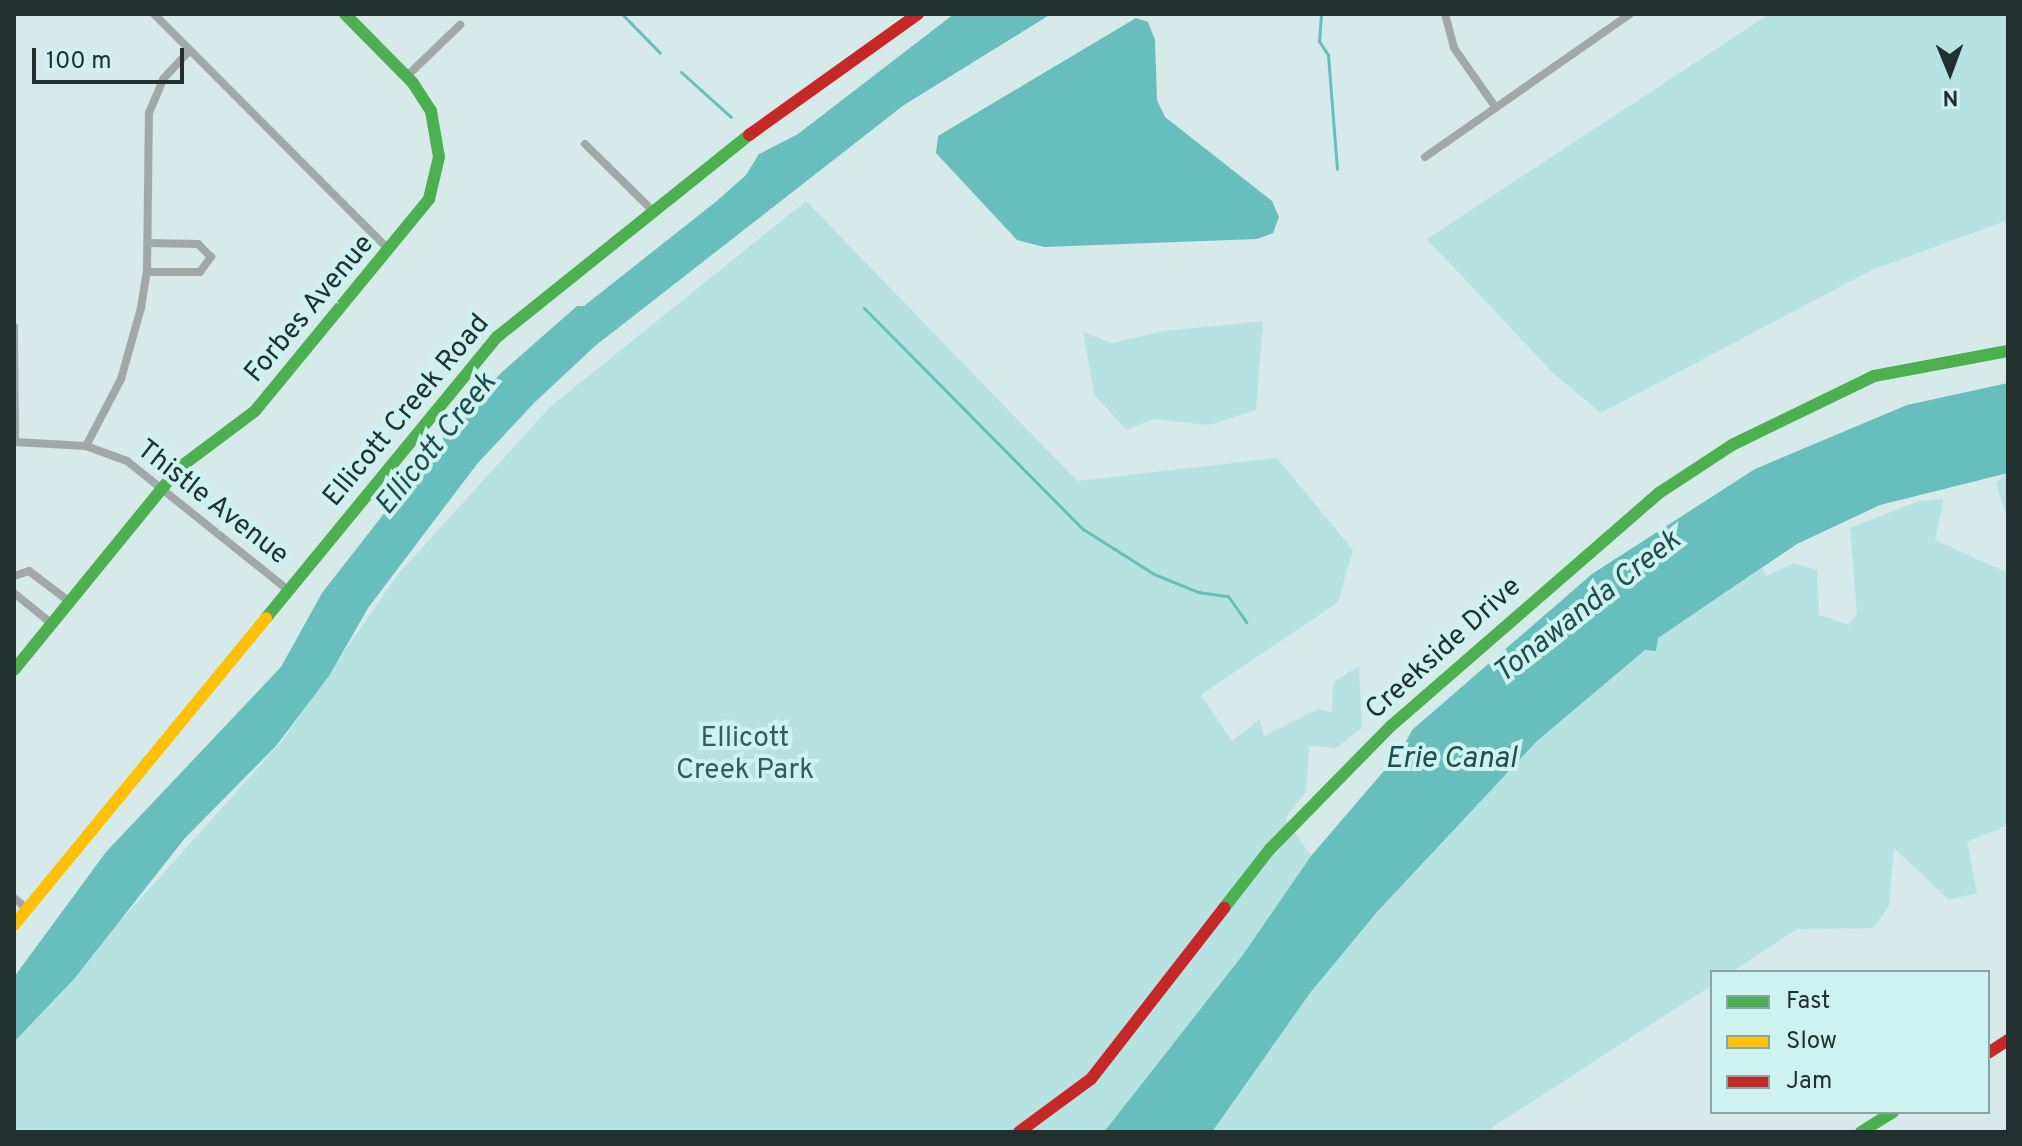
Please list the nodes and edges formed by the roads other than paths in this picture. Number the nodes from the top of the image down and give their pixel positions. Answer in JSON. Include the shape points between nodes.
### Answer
{"nodes":[{"id":1,"x":154,"y":14,"type":"edge"},
{"id":2,"x":345,"y":14,"type":"edge"},
{"id":3,"x":1445,"y":14,"type":"edge"},
{"id":4,"x":1630,"y":14,"type":"edge"},
{"id":5,"x":910,"y":16,"type":"edge"},
{"id":6,"x":460,"y":25,"type":"dead end"},
{"id":7,"x":190,"y":50,"type":"junction"},
{"id":8,"x":407,"y":76,"type":"junction"},
{"id":9,"x":1496,"y":108,"type":"junction"},
{"id":10,"x":585,"y":144,"type":"dead end"},
{"id":11,"x":1425,"y":157,"type":"dead end"},
{"id":12,"x":652,"y":210,"type":"junction"},
{"id":13,"x":148,"y":243,"type":"junction"},
{"id":14,"x":389,"y":251,"type":"junction"},
{"id":15,"x":147,"y":272,"type":"junction"},
{"id":16,"x":14,"y":327,"type":"edge"},
{"id":17,"x":2008,"y":351,"type":"edge"},
{"id":18,"x":15,"y":442,"type":"edge"},
{"id":19,"x":86,"y":446,"type":"junction"},
{"id":20,"x":163,"y":487,"type":"junction"},
{"id":21,"x":14,"y":576,"type":"edge"},
{"id":22,"x":288,"y":590,"type":"junction"},
{"id":23,"x":14,"y":593,"type":"edge"},
{"id":24,"x":70,"y":602,"type":"junction"},
{"id":25,"x":52,"y":624,"type":"junction"},
{"id":26,"x":14,"y":670,"type":"edge"},
{"id":27,"x":14,"y":898,"type":"edge"},
{"id":28,"x":27,"y":909,"type":"junction"},
{"id":29,"x":14,"y":925,"type":"edge"},
{"id":30,"x":2008,"y":1040,"type":"edge"},
{"id":31,"x":1990,"y":1052,"type":"edge"},
{"id":32,"x":1890,"y":1114,"type":"edge"},
{"id":33,"x":1019,"y":1132,"type":"edge"},
{"id":34,"x":1861,"y":1132,"type":"edge"}],
"edges":[{"from":1,"to":7,"type":"street"},
{"from":2,"to":8,"type":"street","name":"Forbes Avenue"},
{"from":3,"to":9,"type":"street","via":[[1454,48]]},
{"from":4,"to":9,"type":"street"},
{"from":5,"to":12,"type":"street","name":"Ellicott Creek Road"},
{"from":6,"to":8,"type":"street"},
{"from":7,"to":13,"type":"street","via":[[164,78],[149,113]]},
{"from":7,"to":14,"type":"street"},
{"from":8,"to":14,"type":"street","name":"Forbes Avenue","via":[[431,111],[439,157],[429,199]]},
{"from":9,"to":11,"type":"street"},
{"from":10,"to":12,"type":"street"},
{"from":12,"to":22,"type":"street","name":"Ellicott Creek Road","via":[[497,337]]},
{"from":13,"to":15,"type":"street"},
{"from":13,"to":15,"type":"street","via":[[198,244],[211,257],[200,272]]},
{"from":14,"to":20,"type":"street","name":"Forbes Avenue","via":[[255,411],[194,454]]},
{"from":15,"to":19,"type":"street","via":[[129,356]]},
{"from":16,"to":18,"type":"street"},
{"from":17,"to":33,"type":"street","name":"Creekside Drive","via":[[1874,376],[1732,445],[1659,493],[1391,726],[1270,849],[1091,1079]]},
{"from":18,"to":19,"type":"street","name":"Thistle Avenue"},
{"from":19,"to":20,"type":"street","name":"Thistle Avenue","via":[[127,461]]},
{"from":20,"to":22,"type":"street","name":"Thistle Avenue"},
{"from":20,"to":24,"type":"street","name":"Forbes Avenue"},
{"from":21,"to":24,"type":"street","via":[[29,571]]},
{"from":22,"to":28,"type":"street","name":"Ellicott Creek Road"},
{"from":23,"to":25,"type":"street"},
{"from":24,"to":25,"type":"street","name":"Forbes Avenue"},
{"from":25,"to":26,"type":"street","name":"Forbes Avenue"},
{"from":27,"to":28,"type":"street"},
{"from":28,"to":29,"type":"street","name":"Ellicott Creek Road"},
{"from":30,"to":31,"type":"street"},
{"from":32,"to":34,"type":"street"}]}
